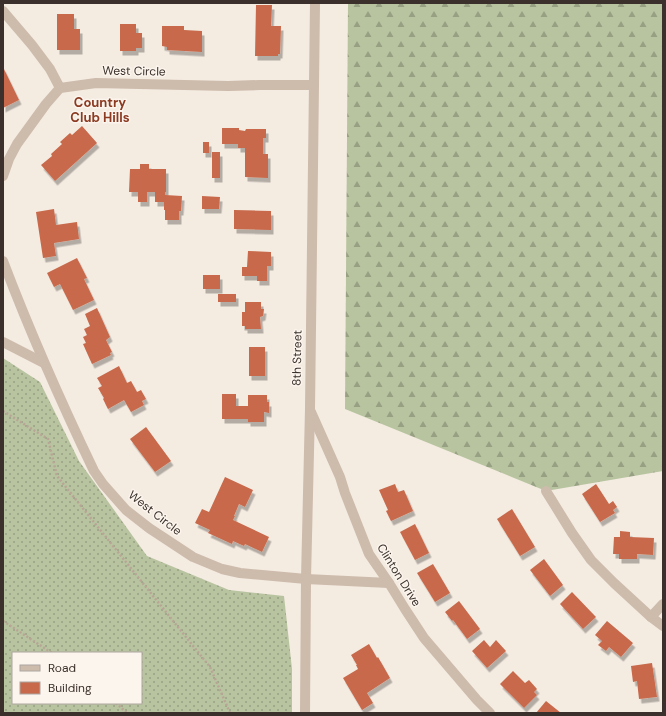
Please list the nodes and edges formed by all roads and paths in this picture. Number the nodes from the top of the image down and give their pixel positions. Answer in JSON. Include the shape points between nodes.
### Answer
{"nodes":[{"id":1,"x":315,"y":3,"type":"edge"},
{"id":2,"x":3,"y":11,"type":"edge"},
{"id":3,"x":314,"y":85,"type":"junction"},
{"id":4,"x":60,"y":88,"type":"junction"},
{"id":5,"x":3,"y":176,"type":"edge"},
{"id":6,"x":3,"y":261,"type":"edge"},
{"id":7,"x":3,"y":342,"type":"edge"},
{"id":8,"x":44,"y":363,"type":"junction"},
{"id":9,"x":310,"y":408,"type":"junction"},
{"id":10,"x":3,"y":411,"type":"edge"},
{"id":11,"x":546,"y":492,"type":"dead end"},
{"id":12,"x":306,"y":579,"type":"junction"},
{"id":13,"x":389,"y":582,"type":"junction"},
{"id":14,"x":663,"y":604,"type":"edge"},
{"id":15,"x":651,"y":617,"type":"junction"},
{"id":16,"x":3,"y":621,"type":"edge"},
{"id":17,"x":663,"y":626,"type":"edge"},
{"id":18,"x":50,"y":652,"type":"edge"},
{"id":19,"x":117,"y":704,"type":"edge"},
{"id":20,"x":128,"y":713,"type":"edge"},
{"id":21,"x":230,"y":713,"type":"edge"},
{"id":22,"x":305,"y":713,"type":"edge"},
{"id":23,"x":490,"y":713,"type":"edge"}],
"edges":[{"from":1,"to":3,"type":"street","name":"8th Street"},
{"from":2,"to":4,"type":"street","via":[[50,69]]},
{"from":3,"to":4,"type":"street","name":"West Circle","via":[[96,83]]},
{"from":3,"to":9,"type":"street","name":"8th Street"},
{"from":4,"to":5,"type":"street","via":[[17,144]]},
{"from":6,"to":8,"type":"street","name":"West Circle"},
{"from":7,"to":8,"type":"street"},
{"from":8,"to":12,"type":"street","name":"West Circle","via":[[94,471],[126,510],[193,557],[214,566],[240,574]]},
{"from":9,"to":12,"type":"street","name":"8th Street"},
{"from":9,"to":13,"type":"street","name":"Clinton Drive","via":[[369,554]]},
{"from":10,"to":21,"type":"path","via":[[48,439],[57,476],[210,667]]},
{"from":11,"to":15,"type":"street","via":[[591,560]]},
{"from":12,"to":13,"type":"street","name":"West Circle"},
{"from":12,"to":22,"type":"street","name":"8th Street"},
{"from":13,"to":23,"type":"street","name":"Clinton Drive","via":[[424,638]]},
{"from":14,"to":15,"type":"street"},
{"from":15,"to":17,"type":"street"},
{"from":16,"to":18,"type":"path"},
{"from":19,"to":20,"type":"path"}]}
